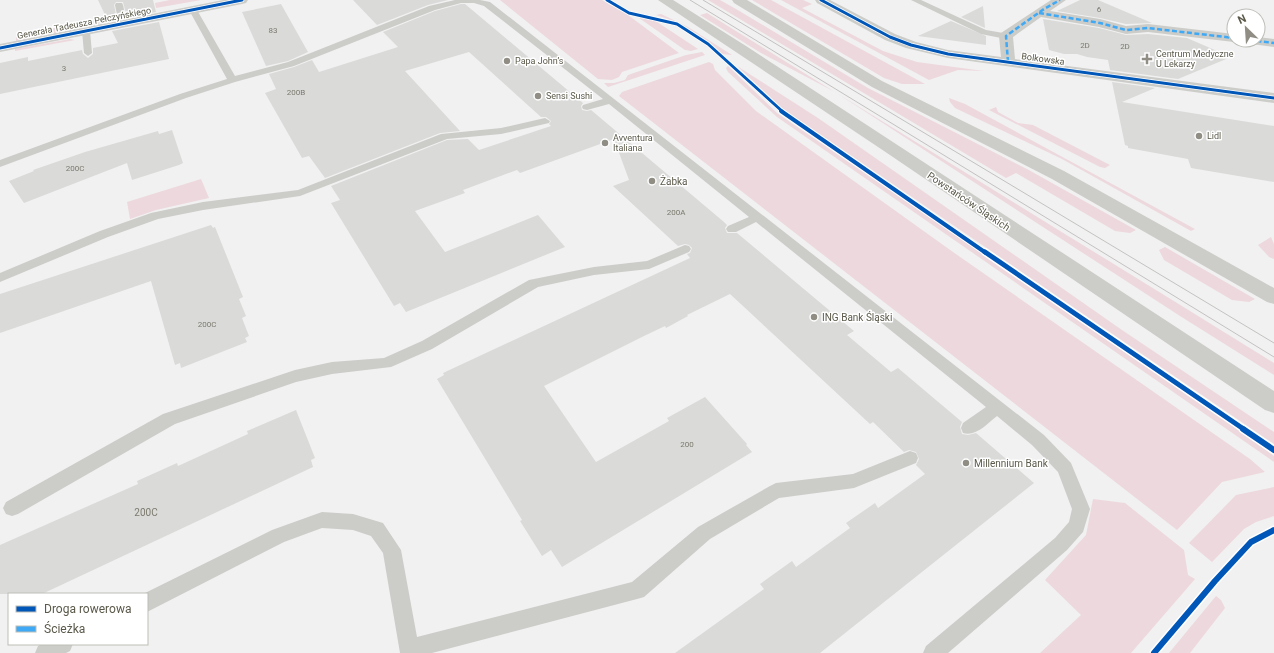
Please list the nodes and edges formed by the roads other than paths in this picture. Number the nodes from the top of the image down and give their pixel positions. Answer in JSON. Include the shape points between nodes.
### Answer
{"nodes":[{"id":1,"x":242,"y":0,"type":"edge"},
{"id":2,"x":664,"y":0,"type":"edge"},
{"id":3,"x":738,"y":0,"type":"edge"},
{"id":4,"x":821,"y":0,"type":"edge"},
{"id":5,"x":915,"y":0,"type":"edge"},
{"id":6,"x":1060,"y":0,"type":"edge"},
{"id":7,"x":120,"y":5,"type":"dead end"},
{"id":8,"x":193,"y":10,"type":"junction"},
{"id":9,"x":1039,"y":12,"type":"junction"},
{"id":10,"x":123,"y":24,"type":"junction"},
{"id":11,"x":86,"y":31,"type":"junction"},
{"id":12,"x":1006,"y":36,"type":"junction"},
{"id":13,"x":1226,"y":37,"type":"edge"},
{"id":14,"x":0,"y":48,"type":"edge"},
{"id":15,"x":88,"y":53,"type":"dead end"},
{"id":16,"x":1008,"y":62,"type":"junction"},
{"id":17,"x":232,"y":80,"type":"junction"},
{"id":18,"x":1274,"y":98,"type":"edge"},
{"id":19,"x":610,"y":100,"type":"junction"},
{"id":20,"x":587,"y":107,"type":"dead end"},
{"id":21,"x":545,"y":121,"type":"dead end"},
{"id":22,"x":0,"y":164,"type":"edge"},
{"id":23,"x":758,"y":218,"type":"junction"},
{"id":24,"x":732,"y":229,"type":"dead end"},
{"id":25,"x":685,"y":249,"type":"dead end"},
{"id":26,"x":0,"y":278,"type":"edge"},
{"id":27,"x":1274,"y":297,"type":"edge"},
{"id":28,"x":1274,"y":403,"type":"edge"},
{"id":29,"x":997,"y":408,"type":"junction"},
{"id":30,"x":969,"y":428,"type":"dead end"},
{"id":31,"x":910,"y":458,"type":"dead end"},
{"id":32,"x":12,"y":508,"type":"dead end"},
{"id":33,"x":148,"y":601,"type":"edge"},
{"id":34,"x":409,"y":651,"type":"edge"},
{"id":35,"x":933,"y":653,"type":"edge"}],
"edges":[{"from":1,"to":8,"type":"street","name":"Generała Tadeusza Pełczyńskiego"},
{"from":2,"to":28,"type":"main road","name":"Powstańców Śląskich"},
{"from":3,"to":27,"type":"main road","via":[[877,84],[1058,175]]},
{"from":4,"to":16,"type":"street","name":"Bolkowska","via":[[910,45],[948,54]]},
{"from":5,"to":12,"type":"lane","via":[[984,32]]},
{"from":6,"to":9,"type":"street"},
{"from":7,"to":10,"type":"lane"},
{"from":8,"to":10,"type":"street","name":"Generała Tadeusza Pełczyńskiego"},
{"from":8,"to":17,"type":"lane"},
{"from":9,"to":12,"type":"street"},
{"from":9,"to":13,"type":"street","via":[[1126,30],[1148,28]]},
{"from":10,"to":11,"type":"street","name":"Generała Tadeusza Pełczyńskiego"},
{"from":11,"to":14,"type":"street","name":"Generała Tadeusza Pełczyńskiego"},
{"from":11,"to":15,"type":"lane"},
{"from":12,"to":16,"type":"street","name":"Bolkowska"},
{"from":16,"to":18,"type":"street","name":"Bolkowska"},
{"from":17,"to":19,"type":"lane","via":[[291,64],[446,3],[474,0],[488,4]]},
{"from":17,"to":22,"type":"lane"},
{"from":19,"to":20,"type":"lane"},
{"from":19,"to":23,"type":"lane"},
{"from":21,"to":26,"type":"lane","via":[[501,131],[445,136],[300,193],[203,206],[155,216],[104,234]]},
{"from":23,"to":24,"type":"lane"},
{"from":23,"to":29,"type":"lane"},
{"from":25,"to":32,"type":"lane","via":[[649,265],[594,271],[534,283],[427,345],[386,363],[332,368],[295,376],[169,419]]},
{"from":29,"to":30,"type":"lane"},
{"from":29,"to":35,"type":"lane","via":[[1038,440],[1065,468],[1081,509],[1077,526],[1060,544]]},
{"from":31,"to":34,"type":"lane","via":[[854,481],[776,491],[704,533],[637,590]]},
{"from":33,"to":34,"type":"lane","via":[[278,536],[322,520],[353,522],[377,529],[392,550]]}]}
